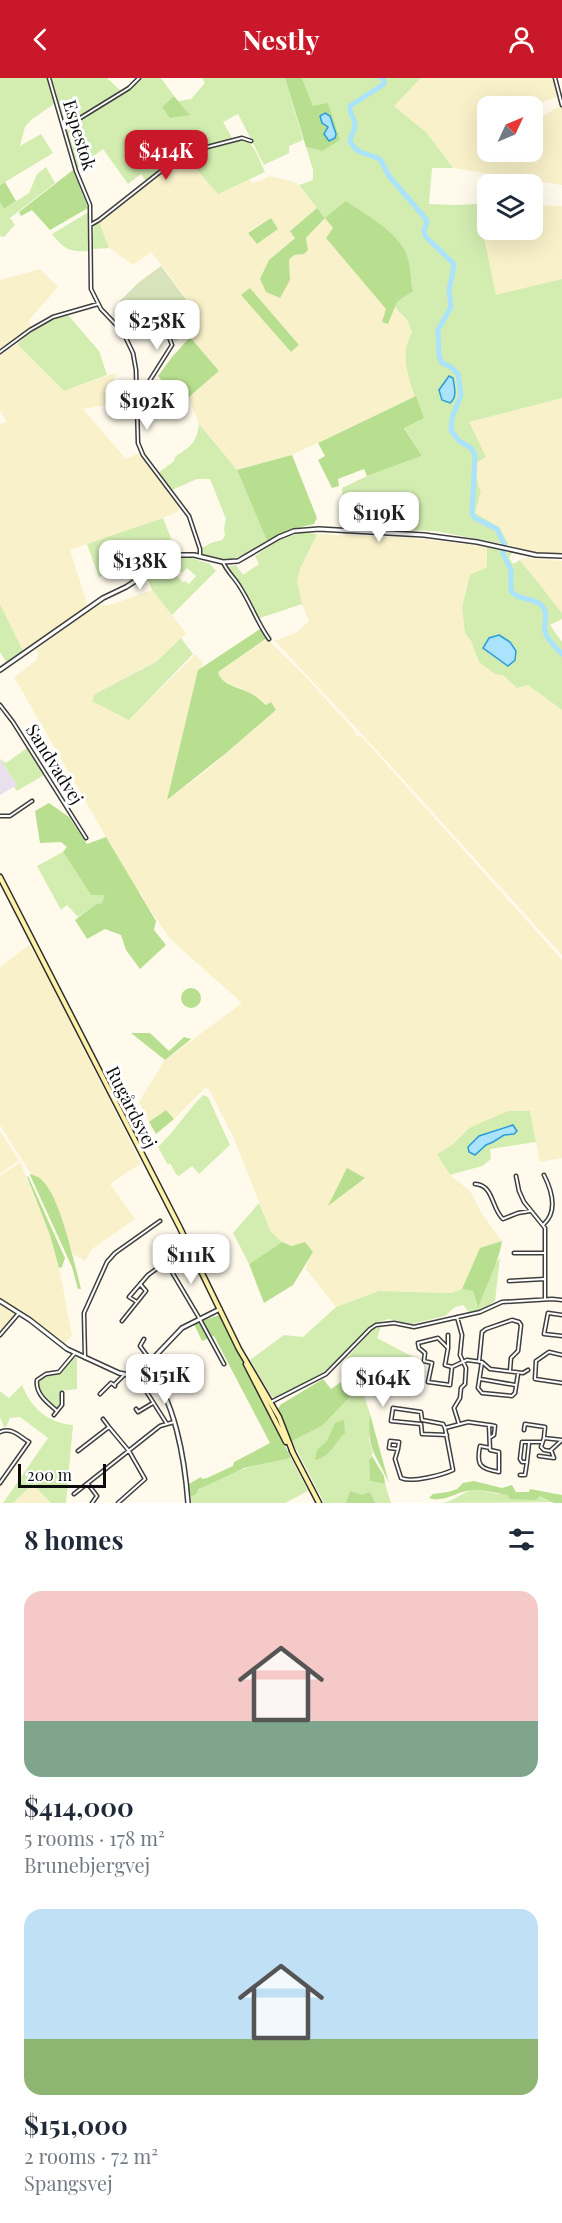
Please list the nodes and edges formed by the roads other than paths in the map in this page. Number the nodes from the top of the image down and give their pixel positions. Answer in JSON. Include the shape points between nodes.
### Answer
{"nodes":[{"id":1,"x":49,"y":78,"type":"edge"},
{"id":2,"x":139,"y":78,"type":"edge"},
{"id":3,"x":555,"y":78,"type":"edge"},
{"id":4,"x":562,"y":105,"type":"edge"},
{"id":5,"x":63,"y":128,"type":"junction"},
{"id":6,"x":251,"y":141,"type":"dead end"},
{"id":7,"x":92,"y":224,"type":"junction"},
{"id":8,"x":98,"y":304,"type":"junction"},
{"id":9,"x":159,"y":310,"type":"dead end"},
{"id":10,"x":0,"y":352,"type":"edge"},
{"id":11,"x":136,"y":394,"type":"junction"},
{"id":12,"x":201,"y":556,"type":"junction"},
{"id":13,"x":562,"y":556,"type":"edge"},
{"id":14,"x":223,"y":562,"type":"junction"},
{"id":15,"x":269,"y":639,"type":"dead end"},
{"id":16,"x":0,"y":670,"type":"edge"},
{"id":17,"x":0,"y":705,"type":"edge"},
{"id":18,"x":32,"y":801,"type":"dead end"},
{"id":19,"x":0,"y":816,"type":"edge"},
{"id":20,"x":86,"y":838,"type":"dead end"},
{"id":21,"x":0,"y":877,"type":"edge"},
{"id":22,"x":544,"y":1175,"type":"dead end"},
{"id":23,"x":516,"y":1176,"type":"dead end"},
{"id":24,"x":475,"y":1184,"type":"dead end"},
{"id":25,"x":531,"y":1211,"type":"junction"},
{"id":26,"x":160,"y":1221,"type":"dead end"},
{"id":27,"x":543,"y":1225,"type":"junction"},
{"id":28,"x":514,"y":1253,"type":"dead end"},
{"id":29,"x":545,"y":1253,"type":"junction"},
{"id":30,"x":170,"y":1259,"type":"dead end"},
{"id":31,"x":166,"y":1263,"type":"junction"},
{"id":32,"x":544,"y":1279,"type":"junction"},
{"id":33,"x":509,"y":1281,"type":"dead end"},
{"id":34,"x":140,"y":1284,"type":"junction"},
{"id":35,"x":545,"y":1299,"type":"junction"},
{"id":36,"x":562,"y":1300,"type":"edge"},
{"id":37,"x":0,"y":1301,"type":"edge"},
{"id":38,"x":137,"y":1302,"type":"junction"},
{"id":39,"x":220,"y":1309,"type":"junction"},
{"id":40,"x":19,"y":1313,"type":"junction"},
{"id":41,"x":562,"y":1315,"type":"edge"},
{"id":42,"x":458,"y":1317,"type":"junction"},
{"id":43,"x":199,"y":1318,"type":"junction"},
{"id":44,"x":122,"y":1321,"type":"dead end"},
{"id":45,"x":0,"y":1335,"type":"edge"},
{"id":46,"x":448,"y":1335,"type":"dead end"},
{"id":47,"x":562,"y":1336,"type":"edge"},
{"id":48,"x":144,"y":1339,"type":"dead end"},
{"id":49,"x":448,"y":1348,"type":"junction"},
{"id":50,"x":240,"y":1349,"type":"junction"},
{"id":51,"x":75,"y":1353,"type":"junction"},
{"id":52,"x":562,"y":1355,"type":"edge"},
{"id":53,"x":85,"y":1358,"type":"junction"},
{"id":54,"x":151,"y":1361,"type":"junction"},
{"id":55,"x":463,"y":1362,"type":"junction"},
{"id":56,"x":481,"y":1362,"type":"junction"},
{"id":57,"x":224,"y":1364,"type":"dead end"},
{"id":58,"x":146,"y":1367,"type":"junction"},
{"id":59,"x":452,"y":1367,"type":"junction"},
{"id":60,"x":528,"y":1370,"type":"dead end"},
{"id":61,"x":510,"y":1372,"type":"junction"},
{"id":62,"x":518,"y":1373,"type":"junction"},
{"id":63,"x":124,"y":1375,"type":"junction"},
{"id":64,"x":480,"y":1379,"type":"junction"},
{"id":65,"x":562,"y":1383,"type":"edge"},
{"id":66,"x":160,"y":1384,"type":"junction"},
{"id":67,"x":516,"y":1385,"type":"junction"},
{"id":68,"x":62,"y":1392,"type":"dead end"},
{"id":69,"x":99,"y":1394,"type":"dead end"},
{"id":70,"x":153,"y":1403,"type":"junction"},
{"id":71,"x":269,"y":1404,"type":"junction"},
{"id":72,"x":136,"y":1409,"type":"dead end"},
{"id":73,"x":57,"y":1411,"type":"junction"},
{"id":74,"x":54,"y":1415,"type":"dead end"},
{"id":75,"x":104,"y":1419,"type":"dead end"},
{"id":76,"x":174,"y":1422,"type":"junction"},
{"id":77,"x":167,"y":1424,"type":"junction"},
{"id":78,"x":459,"y":1424,"type":"junction"},
{"id":79,"x":109,"y":1427,"type":"junction"},
{"id":80,"x":445,"y":1428,"type":"junction"},
{"id":81,"x":524,"y":1431,"type":"dead end"},
{"id":82,"x":0,"y":1432,"type":"edge"},
{"id":83,"x":447,"y":1436,"type":"junction"},
{"id":84,"x":544,"y":1438,"type":"junction"},
{"id":85,"x":541,"y":1442,"type":"junction"},
{"id":86,"x":529,"y":1443,"type":"junction"},
{"id":87,"x":490,"y":1448,"type":"junction"},
{"id":88,"x":398,"y":1449,"type":"dead end"},
{"id":89,"x":551,"y":1450,"type":"junction"},
{"id":90,"x":78,"y":1451,"type":"dead end"},
{"id":91,"x":129,"y":1451,"type":"junction"},
{"id":92,"x":538,"y":1456,"type":"dead end"},
{"id":93,"x":527,"y":1462,"type":"junction"},
{"id":94,"x":520,"y":1475,"type":"dead end"},
{"id":95,"x":0,"y":1483,"type":"edge"},
{"id":96,"x":88,"y":1484,"type":"junction"},
{"id":97,"x":74,"y":1494,"type":"dead end"},
{"id":98,"x":95,"y":1502,"type":"edge"},
{"id":99,"x":118,"y":1503,"type":"edge"},
{"id":100,"x":188,"y":1503,"type":"edge"},
{"id":101,"x":319,"y":1503,"type":"edge"}],
"edges":[{"from":1,"to":5,"type":"street","name":"Espestok"},
{"from":2,"to":5,"type":"street"},
{"from":3,"to":4,"type":"street"},
{"from":5,"to":7,"type":"street","name":"Espestok","via":[[90,205]]},
{"from":6,"to":7,"type":"street","via":[[242,138],[184,153]]},
{"from":7,"to":8,"type":"street","name":"Espestok","via":[[90,281]]},
{"from":8,"to":10,"type":"street","via":[[53,317]]},
{"from":8,"to":11,"type":"street","via":[[131,346]]},
{"from":9,"to":11,"type":"street","via":[[172,345],[146,388]]},
{"from":11,"to":12,"type":"street","via":[[139,448],[189,516]]},
{"from":12,"to":14,"type":"street"},
{"from":12,"to":16,"type":"street","via":[[171,558],[103,598]]},
{"from":13,"to":14,"type":"street","via":[[536,555],[454,538],[310,529],[287,533],[245,558]]},
{"from":14,"to":15,"type":"street"},
{"from":17,"to":20,"type":"street","name":"Sandvadvej"},
{"from":18,"to":19,"type":"street","via":[[10,816]]},
{"from":21,"to":39,"type":"main road","name":"Rugårdsvej"},
{"from":22,"to":27,"type":"street","via":[[552,1215]]},
{"from":23,"to":25,"type":"street","via":[[519,1191]]},
{"from":24,"to":25,"type":"street","via":[[487,1188],[503,1219]]},
{"from":25,"to":27,"type":"street"},
{"from":26,"to":53,"type":"street","via":[[107,1262],[84,1313]]},
{"from":27,"to":29,"type":"street"},
{"from":28,"to":29,"type":"street"},
{"from":29,"to":32,"type":"street"},
{"from":30,"to":31,"type":"street"},
{"from":31,"to":34,"type":"street"},
{"from":31,"to":43,"type":"street"},
{"from":32,"to":33,"type":"street"},
{"from":32,"to":35,"type":"street"},
{"from":34,"to":38,"type":"street","via":[[146,1291]]},
{"from":34,"to":38,"type":"street","via":[[129,1297]]},
{"from":35,"to":36,"type":"street"},
{"from":35,"to":42,"type":"street","via":[[502,1302]]},
{"from":37,"to":40,"type":"street"},
{"from":38,"to":44,"type":"street"},
{"from":39,"to":43,"type":"street"},
{"from":39,"to":50,"type":"main road","name":"Rugårdsvej"},
{"from":40,"to":45,"type":"street"},
{"from":40,"to":51,"type":"street"},
{"from":41,"to":47,"type":"street","via":[[548,1313],[544,1334]]},
{"from":42,"to":55,"type":"street"},
{"from":42,"to":71,"type":"street","via":[[414,1327],[376,1325],[326,1374]]},
{"from":43,"to":54,"type":"street","via":[[178,1331]]},
{"from":43,"to":57,"type":"street"},
{"from":46,"to":49,"type":"street"},
{"from":48,"to":54,"type":"street","via":[[140,1346]]},
{"from":49,"to":59,"type":"street","via":[[445,1365]]},
{"from":49,"to":59,"type":"street","via":[[438,1338],[420,1341],[418,1346],[425,1353],[424,1361],[432,1364],[428,1382],[450,1385]]},
{"from":50,"to":71,"type":"main road","name":"Rugårdsvej"},
{"from":50,"to":71,"type":"main road","name":"Rugårdsvej"},
{"from":51,"to":53,"type":"street"},
{"from":51,"to":73,"type":"street","via":[[59,1372],[37,1380],[36,1386],[44,1399]]},
{"from":52,"to":65,"type":"street","via":[[549,1352],[536,1361],[534,1379]]},
{"from":53,"to":63,"type":"street"},
{"from":54,"to":58,"type":"street"},
{"from":55,"to":56,"type":"street"},
{"from":55,"to":59,"type":"street"},
{"from":55,"to":78,"type":"street","via":[[465,1384],[454,1408]]},
{"from":56,"to":61,"type":"street","via":[[490,1370]]},
{"from":56,"to":61,"type":"street","via":[[482,1332],[518,1321],[518,1351],[512,1358]]},
{"from":56,"to":64,"type":"street"},
{"from":58,"to":63,"type":"street","via":[[139,1373]]},
{"from":58,"to":66,"type":"street"},
{"from":60,"to":62,"type":"street"},
{"from":61,"to":62,"type":"street"},
{"from":62,"to":67,"type":"street"},
{"from":63,"to":69,"type":"street"},
{"from":64,"to":67,"type":"street"},
{"from":64,"to":67,"type":"street","via":[[478,1388],[482,1394],[512,1396]]},
{"from":66,"to":70,"type":"street","via":[[146,1391]]},
{"from":66,"to":76,"type":"street"},
{"from":68,"to":73,"type":"street","via":[[62,1405]]},
{"from":70,"to":72,"type":"street","via":[[138,1412]]},
{"from":70,"to":77,"type":"street"},
{"from":71,"to":101,"type":"main road","name":"Rugårdsvej"},
{"from":73,"to":74,"type":"street"},
{"from":75,"to":79,"type":"street"},
{"from":76,"to":77,"type":"street"},
{"from":76,"to":100,"type":"street"},
{"from":77,"to":91,"type":"street"},
{"from":78,"to":80,"type":"street"},
{"from":78,"to":87,"type":"street","via":[[489,1425]]},
{"from":79,"to":90,"type":"street"},
{"from":79,"to":91,"type":"street"},
{"from":80,"to":83,"type":"street"},
{"from":80,"to":83,"type":"street","via":[[422,1420],[421,1412],[393,1408],[391,1421],[421,1424],[423,1434]]},
{"from":81,"to":84,"type":"street","via":[[525,1424],[545,1427]]},
{"from":82,"to":95,"type":"street","via":[[12,1431],[29,1442]]},
{"from":83,"to":88,"type":"street","via":[[452,1471],[402,1479],[395,1459]]},
{"from":84,"to":85,"type":"street"},
{"from":84,"to":89,"type":"street","via":[[562,1440]]},
{"from":85,"to":86,"type":"street"},
{"from":85,"to":89,"type":"street","via":[[542,1449]]},
{"from":86,"to":93,"type":"street"},
{"from":86,"to":93,"type":"street","via":[[522,1442],[520,1459]]},
{"from":87,"to":87,"type":"street","via":[[499,1452],[499,1472],[486,1470],[477,1458],[480,1446]]},
{"from":89,"to":92,"type":"street","via":[[554,1458]]},
{"from":91,"to":96,"type":"street"},
{"from":91,"to":99,"type":"street","via":[[145,1479]]},
{"from":93,"to":94,"type":"street","via":[[525,1475]]},
{"from":96,"to":97,"type":"street"},
{"from":96,"to":98,"type":"street","via":[[97,1496]]}]}
